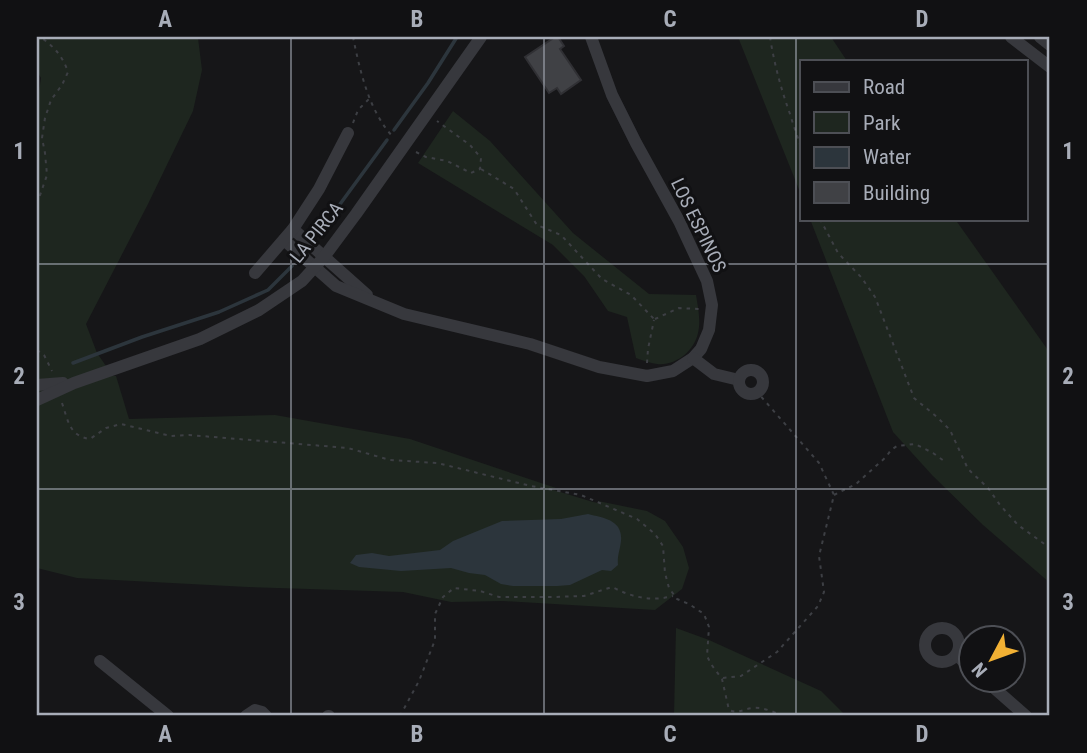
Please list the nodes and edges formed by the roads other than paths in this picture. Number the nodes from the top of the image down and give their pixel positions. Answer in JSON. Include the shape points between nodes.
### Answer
{"nodes":[{"id":1,"x":481,"y":37,"type":"edge"},
{"id":2,"x":591,"y":37,"type":"edge"},
{"id":3,"x":1011,"y":37,"type":"edge"},
{"id":4,"x":1040,"y":37,"type":"edge"},
{"id":5,"x":1050,"y":45,"type":"edge"},
{"id":6,"x":1050,"y":67,"type":"edge"},
{"id":7,"x":348,"y":133,"type":"road end"},
{"id":8,"x":293,"y":229,"type":"junction"},
{"id":9,"x":284,"y":240,"type":"junction"},
{"id":10,"x":324,"y":257,"type":"junction"},
{"id":11,"x":314,"y":268,"type":"junction"},
{"id":12,"x":255,"y":274,"type":"dead end"},
{"id":13,"x":375,"y":302,"type":"junction"},
{"id":14,"x":693,"y":358,"type":"junction"},
{"id":15,"x":739,"y":380,"type":"junction"},
{"id":16,"x":37,"y":385,"type":"edge"},
{"id":17,"x":56,"y":387,"type":"junction"},
{"id":18,"x":37,"y":400,"type":"edge"},
{"id":19,"x":100,"y":662,"type":"dead end"},
{"id":20,"x":1001,"y":694,"type":"edge"},
{"id":21,"x":167,"y":716,"type":"edge"},
{"id":22,"x":246,"y":716,"type":"edge"},
{"id":23,"x":266,"y":716,"type":"edge"},
{"id":24,"x":1026,"y":716,"type":"edge"}],
"edges":[{"from":1,"to":10,"type":"street","name":"LA PIRCA"},
{"from":2,"to":14,"type":"street","name":"LOS ESPINOS","via":[[612,94],[707,281],[712,305],[709,330]]},
{"from":3,"to":6,"type":"street"},
{"from":4,"to":5,"type":"street"},
{"from":7,"to":8,"type":"street"},
{"from":8,"to":9,"type":"street"},
{"from":8,"to":10,"type":"street"},
{"from":9,"to":11,"type":"street"},
{"from":9,"to":12,"type":"street"},
{"from":10,"to":11,"type":"street","name":"LA PIRCA"},
{"from":10,"to":13,"type":"street"},
{"from":11,"to":13,"type":"street","via":[[336,286]]},
{"from":11,"to":17,"type":"street","name":"LA PIRCA","via":[[259,310],[200,340]]},
{"from":13,"to":14,"type":"street","via":[[404,314],[530,344],[599,368],[647,376],[673,371]]},
{"from":14,"to":15,"type":"street","via":[[714,374]]},
{"from":15,"to":15,"type":"street","via":[[742,373],[754,370],[763,382],[758,393],[746,394]]},
{"from":16,"to":17,"type":"street","name":"LA PIRCA"},
{"from":17,"to":18,"type":"street","name":"LA PIRCA"},
{"from":19,"to":21,"type":"street"},
{"from":20,"to":24,"type":"street"},
{"from":22,"to":23,"type":"street","via":[[255,710]]}]}
